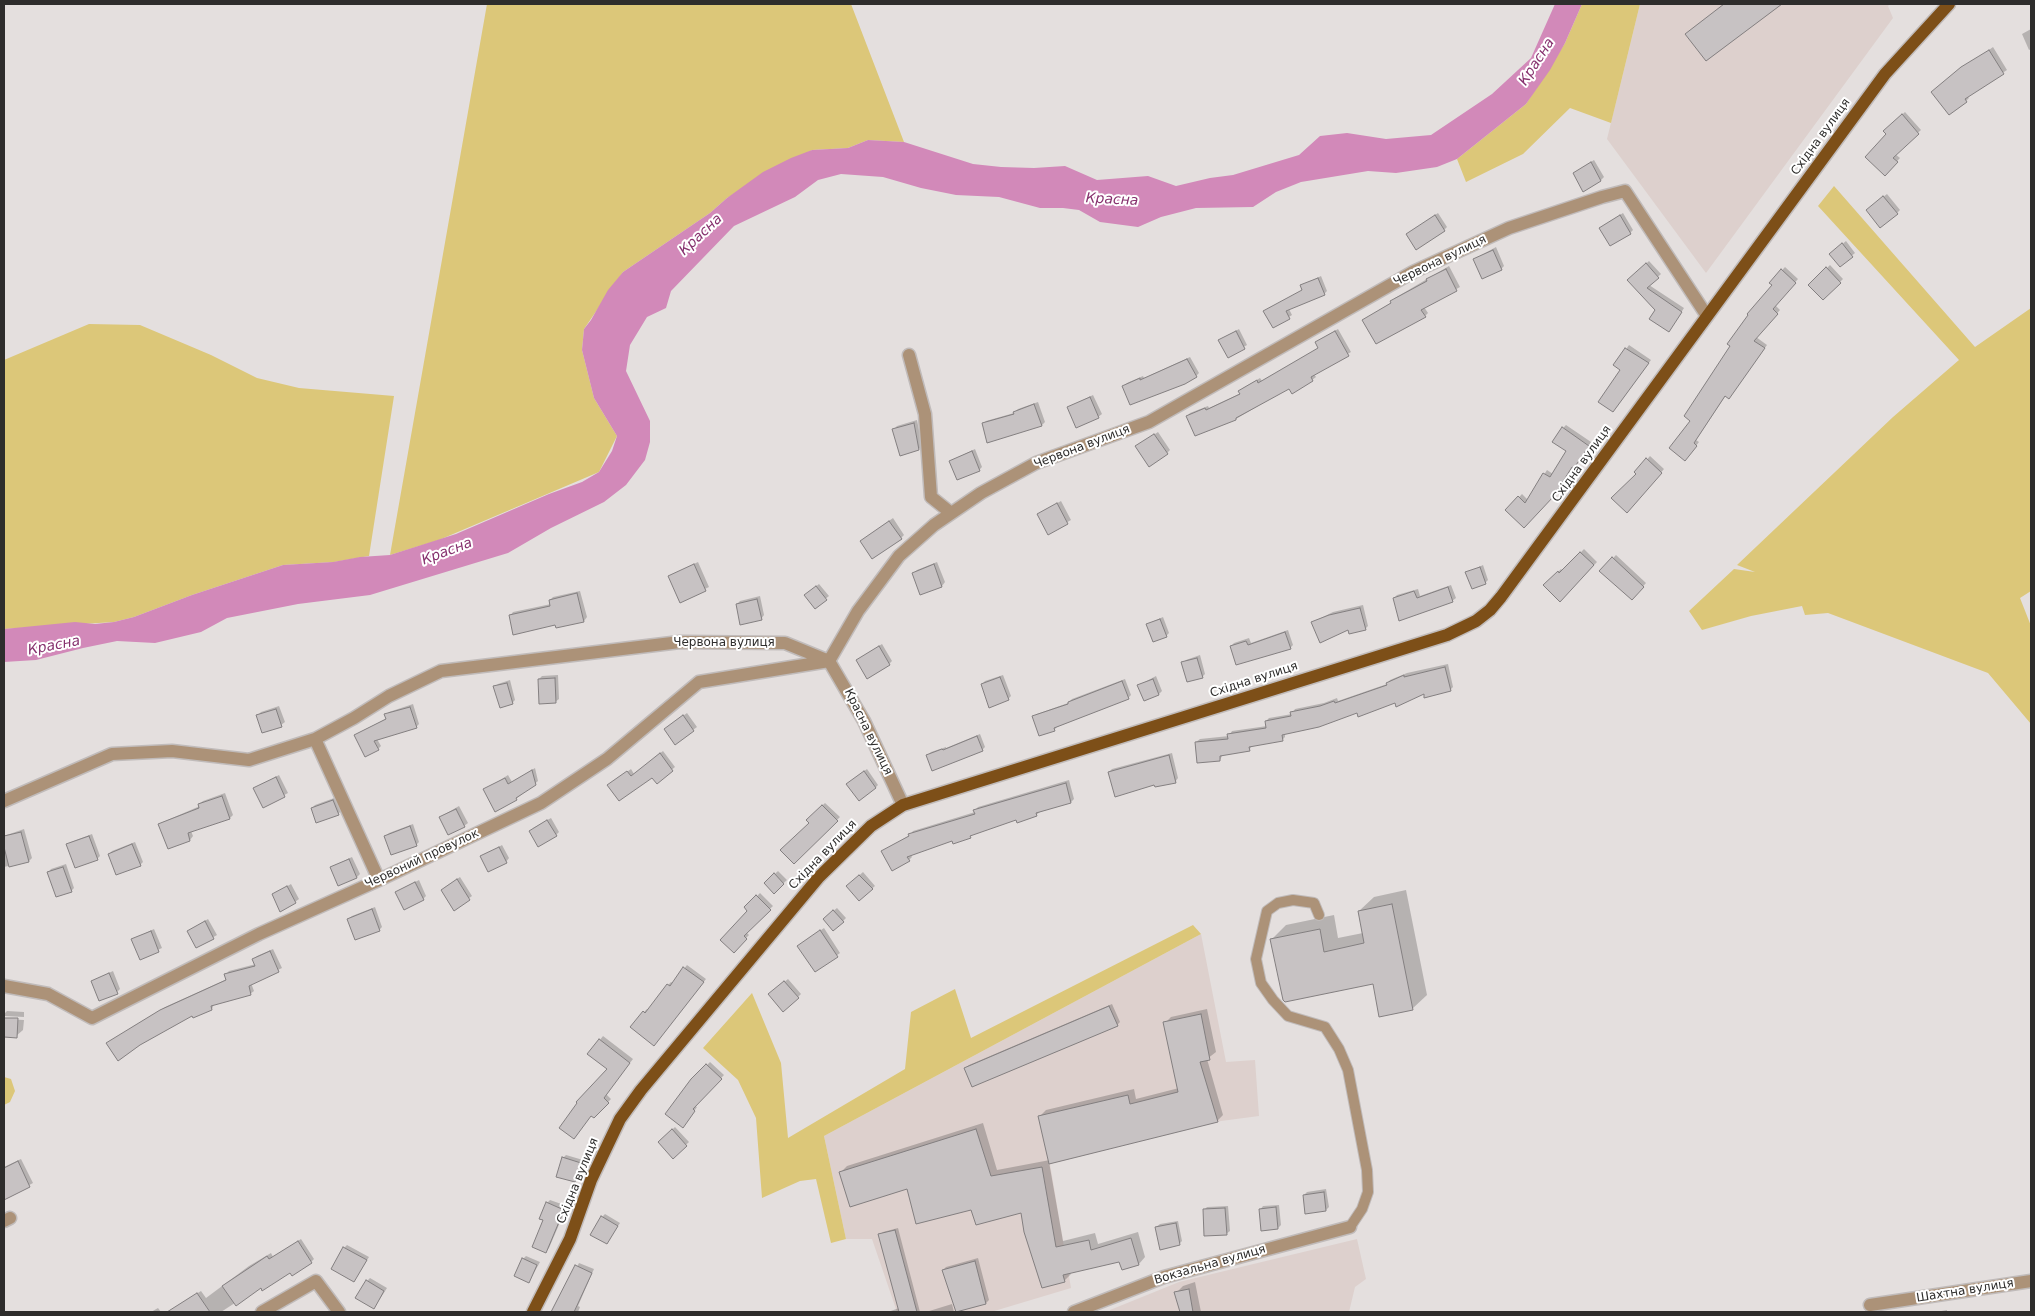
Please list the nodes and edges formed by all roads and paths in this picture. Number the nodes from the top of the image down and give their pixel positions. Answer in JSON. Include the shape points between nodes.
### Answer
{"nodes":[{"id":1,"x":1949,"y":4,"type":"edge"},
{"id":2,"x":1707,"y":316,"type":"junction"},
{"id":3,"x":909,"y":355,"type":"dead end"},
{"id":4,"x":952,"y":513,"type":"junction"},
{"id":5,"x":830,"y":661,"type":"junction"},
{"id":6,"x":315,"y":738,"type":"junction"},
{"id":7,"x":4,"y":801,"type":"edge"},
{"id":8,"x":903,"y":805,"type":"junction"},
{"id":9,"x":379,"y":880,"type":"junction"},
{"id":10,"x":1319,"y":915,"type":"dead end"},
{"id":11,"x":4,"y":986,"type":"edge"},
{"id":12,"x":1350,"y":1227,"type":"joint"},
{"id":13,"x":2031,"y":1280,"type":"edge"},
{"id":14,"x":1094,"y":1308,"type":"edge"},
{"id":15,"x":1867,"y":1309,"type":"edge"},
{"id":16,"x":262,"y":1312,"type":"edge"},
{"id":17,"x":340,"y":1312,"type":"edge"},
{"id":18,"x":533,"y":1312,"type":"edge"},
{"id":19,"x":1074,"y":1312,"type":"edge"}],
"edges":[{"from":1,"to":2,"type":"main road","name":"Східна вулиця","via":[[1885,74]]},
{"from":2,"to":4,"type":"street","name":"Червона вулиця","via":[[1625,191],[1602,197],[1509,228],[1413,272],[1149,422],[1036,463]]},
{"from":2,"to":8,"type":"main road","name":"Східна вулиця","via":[[1502,597],[1476,620],[1448,635]]},
{"from":3,"to":4,"type":"street","via":[[926,414],[931,496]]},
{"from":4,"to":5,"type":"street","name":"Червона вулиця","via":[[899,556],[858,611]]},
{"from":5,"to":6,"type":"street","name":"Червона вулиця","via":[[784,644],[680,642],[441,671]]},
{"from":5,"to":8,"type":"street","name":"Красна вулиця","via":[[864,721]]},
{"from":5,"to":9,"type":"street","name":"Червоний провулок","via":[[700,682],[608,759],[540,803]]},
{"from":6,"to":7,"type":"street","name":"Червона вулиця","via":[[248,760],[172,751],[112,754]]},
{"from":6,"to":9,"type":"street"},
{"from":8,"to":18,"type":"main road","name":"Східна вулиця","via":[[871,826],[818,877],[640,1090],[605,1148],[570,1239]]},
{"from":9,"to":11,"type":"street","name":"Червоний провулок","via":[[259,934],[92,1018],[48,994]]},
{"from":10,"to":12,"type":"lane","via":[[1314,903],[1293,900],[1278,903],[1266,911],[1256,959],[1261,983],[1273,1000],[1288,1016],[1325,1027],[1348,1070],[1367,1170],[1368,1192]]},
{"from":12,"to":14,"type":"street","name":"Вокзальна вулиця","via":[[1164,1277]]},
{"from":13,"to":15,"type":"street","name":"Шахтна вулиця"},
{"from":14,"to":19,"type":"street","name":"Вокзальна вулиця"},
{"from":16,"to":17,"type":"street","via":[[316,1281]]}]}
